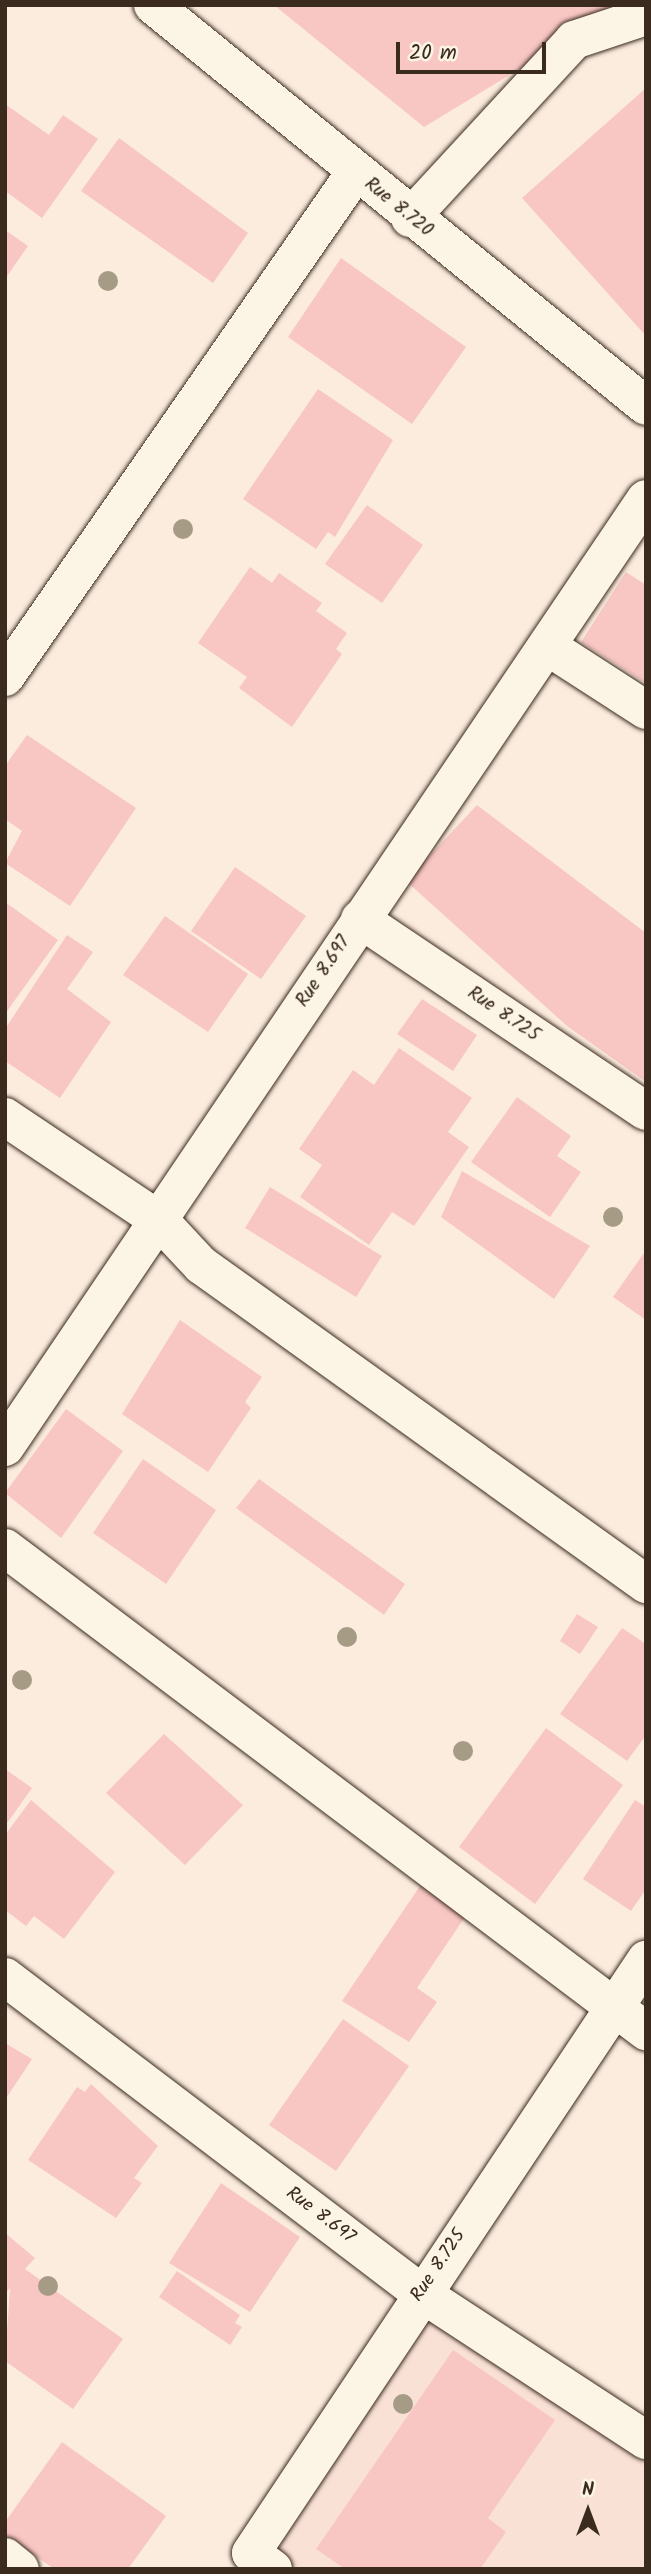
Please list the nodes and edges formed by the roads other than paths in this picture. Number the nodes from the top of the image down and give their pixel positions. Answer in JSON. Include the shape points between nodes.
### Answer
{"nodes":[{"id":1,"x":153,"y":5,"type":"edge"},
{"id":2,"x":646,"y":16,"type":"edge"},
{"id":3,"x":355,"y":173,"type":"junction"},
{"id":4,"x":410,"y":218,"type":"junction"},
{"id":5,"x":646,"y":406,"type":"edge"},
{"id":6,"x":646,"y":499,"type":"edge"},
{"id":7,"x":547,"y":646,"type":"junction"},
{"id":8,"x":5,"y":677,"type":"edge"},
{"id":9,"x":646,"y":710,"type":"edge"},
{"id":10,"x":360,"y":919,"type":"junction"},
{"id":11,"x":646,"y":1111,"type":"edge"},
{"id":12,"x":5,"y":1117,"type":"edge"},
{"id":13,"x":159,"y":1220,"type":"junction"},
{"id":14,"x":5,"y":1447,"type":"edge"},
{"id":15,"x":5,"y":1548,"type":"edge"},
{"id":16,"x":646,"y":1584,"type":"edge"},
{"id":17,"x":646,"y":1960,"type":"edge"},
{"id":18,"x":5,"y":1977,"type":"edge"},
{"id":19,"x":612,"y":2010,"type":"junction"},
{"id":20,"x":646,"y":2031,"type":"edge"},
{"id":21,"x":421,"y":2293,"type":"junction"},
{"id":22,"x":646,"y":2440,"type":"edge"},
{"id":23,"x":5,"y":2557,"type":"edge"},
{"id":24,"x":255,"y":2564,"type":"edge"},
{"id":25,"x":20,"y":2569,"type":"edge"}],
"edges":[{"from":1,"to":3,"type":"street","name":"Rue 8.720"},
{"from":2,"to":4,"type":"street","via":[[574,40]]},
{"from":3,"to":4,"type":"street","name":"Rue 8.720"},
{"from":3,"to":8,"type":"street"},
{"from":4,"to":5,"type":"street","name":"Rue 8.720"},
{"from":6,"to":7,"type":"street","name":"Rue 8.697"},
{"from":7,"to":9,"type":"street"},
{"from":7,"to":10,"type":"street","name":"Rue 8.697"},
{"from":10,"to":11,"type":"street","name":"Rue 8.725"},
{"from":10,"to":13,"type":"street","name":"Rue 8.697"},
{"from":12,"to":13,"type":"street"},
{"from":13,"to":14,"type":"street","name":"Rue 8.697"},
{"from":13,"to":16,"type":"street","via":[[201,1265]]},
{"from":15,"to":19,"type":"street"},
{"from":17,"to":19,"type":"street","name":"Rue 8.725"},
{"from":18,"to":21,"type":"street","name":"Rue 8.697"},
{"from":19,"to":20,"type":"street"},
{"from":19,"to":21,"type":"street","name":"Rue 8.725"},
{"from":21,"to":22,"type":"street","name":"Rue 8.697"},
{"from":21,"to":24,"type":"street","name":"Rue 8.725"},
{"from":23,"to":25,"type":"street"}]}
